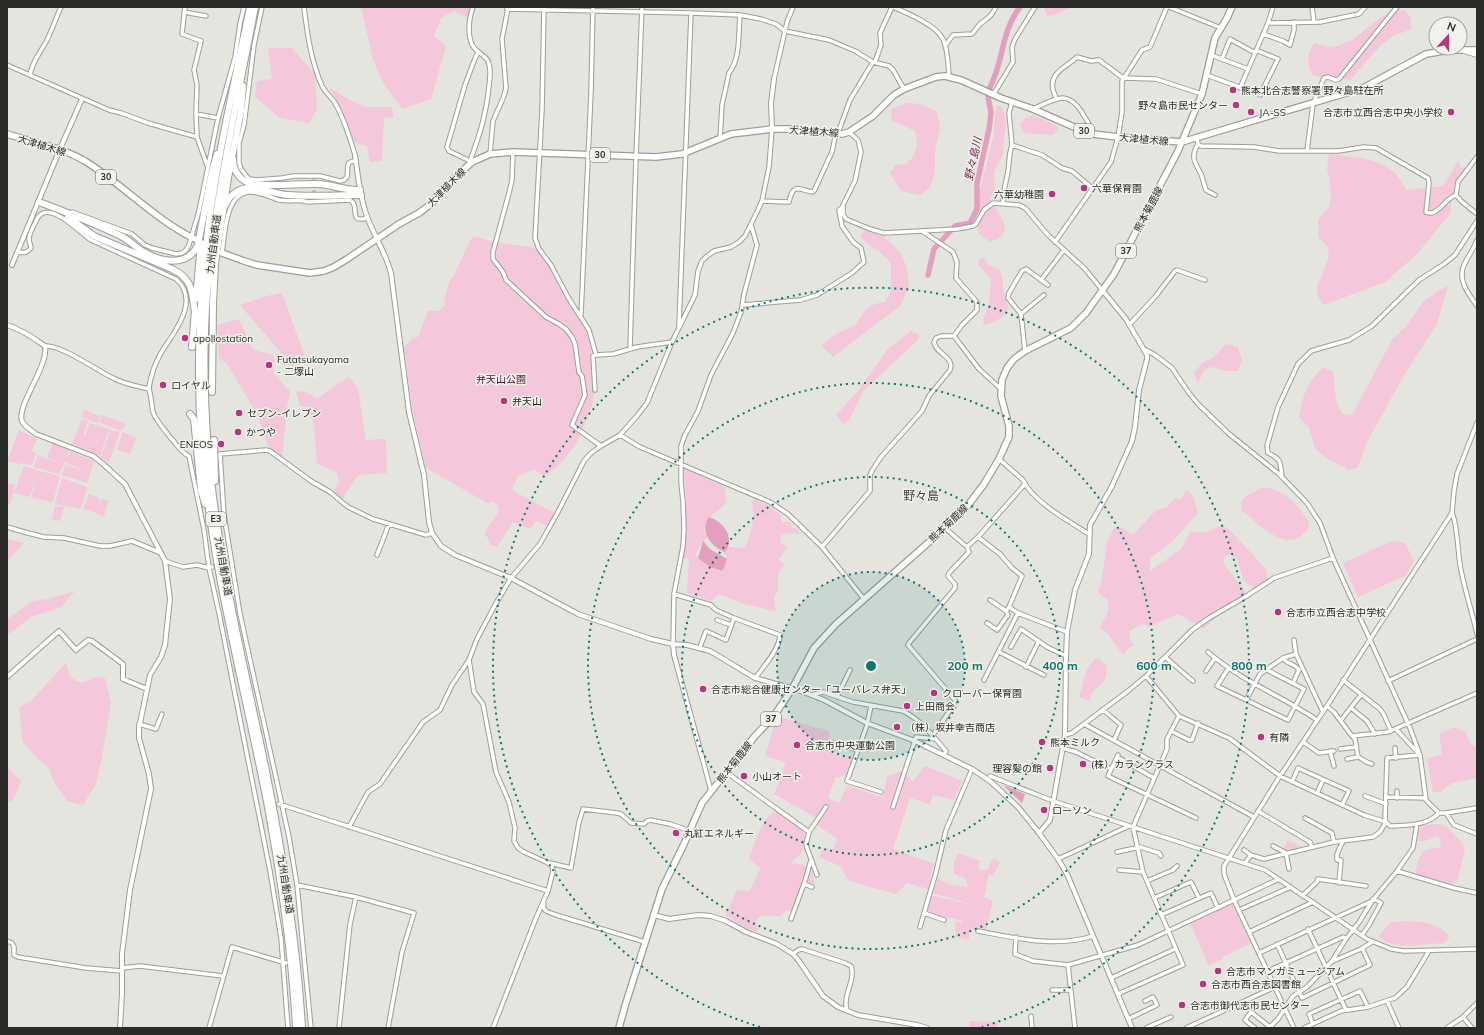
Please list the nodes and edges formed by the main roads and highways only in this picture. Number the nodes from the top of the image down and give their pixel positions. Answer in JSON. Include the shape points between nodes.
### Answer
{"nodes":[{"id":1,"x":250,"y":7,"type":"edge"},
{"id":2,"x":255,"y":7,"type":"edge"},
{"id":3,"x":1232,"y":7,"type":"edge"},
{"id":4,"x":1477,"y":50,"type":"edge"},
{"id":5,"x":246,"y":54,"type":"junction"},
{"id":6,"x":233,"y":89,"type":"junction"},
{"id":7,"x":7,"y":134,"type":"edge"},
{"id":8,"x":236,"y":140,"type":"junction"},
{"id":9,"x":1182,"y":142,"type":"junction"},
{"id":10,"x":204,"y":218,"type":"junction"},
{"id":11,"x":219,"y":235,"type":"junction"},
{"id":12,"x":193,"y":238,"type":"road end"},
{"id":13,"x":222,"y":252,"type":"road end"},
{"id":14,"x":195,"y":313,"type":"junction"},
{"id":15,"x":192,"y":347,"type":"dead end"},
{"id":16,"x":212,"y":392,"type":"dead end"},
{"id":17,"x":190,"y":414,"type":"dead end"},
{"id":18,"x":214,"y":440,"type":"dead end"},
{"id":19,"x":220,"y":545,"type":"junction"},
{"id":20,"x":221,"y":582,"type":"junction"},
{"id":21,"x":296,"y":1028,"type":"edge"},
{"id":22,"x":302,"y":1028,"type":"edge"},
{"id":23,"x":619,"y":1028,"type":"edge"}],
"edges":[{"from":1,"to":6,"type":"highway","name":"九州自動車道","number":"E3"},
{"from":2,"to":5,"type":"highway","name":"九州自動車道","number":"E3"},
{"from":3,"to":9,"type":"main road","name":"熊本菊鹿線","number":"37","via":[[1215,38],[1202,94]]},
{"from":4,"to":9,"type":"main road","name":"大津植木線","number":"30","via":[[1426,54],[1362,88]]},
{"from":5,"to":8,"type":"highway"},
{"from":5,"to":19,"type":"highway","name":"九州自動車道","number":"E3","via":[[222,177],[207,295],[206,411],[211,481]]},
{"from":6,"to":10,"type":"highway","via":[[211,176]]},
{"from":6,"to":20,"type":"highway","name":"九州自動車道","number":"E3","via":[[210,218],[199,345],[202,450]]},
{"from":7,"to":12,"type":"main road","name":"大津植木線","number":"30","via":[[60,149],[94,167]]},
{"from":8,"to":11,"type":"highway"},
{"from":8,"to":11,"type":"highway","via":[[234,167],[238,175],[250,183],[318,184],[361,192],[288,196],[256,189],[242,190],[235,193],[227,202]]},
{"from":9,"to":13,"type":"main road","name":"大津植木線","number":"30","via":[[1093,134],[961,80],[949,76],[936,77],[894,95],[873,116],[849,132],[772,129],[731,134],[685,152],[663,157],[513,152],[490,154],[471,162],[431,204],[334,267],[324,270],[310,272],[244,262]]},
{"from":9,"to":23,"type":"main road","name":"熊本菊鹿線","number":"37","via":[[1134,236],[1103,291],[1086,313],[1072,328],[1025,351],[1007,368],[1001,390],[1008,437],[999,459],[976,495],[945,528],[821,639],[774,716],[754,736],[702,803],[662,889]]},
{"from":10,"to":14,"type":"highway"},
{"from":10,"to":14,"type":"highway","via":[[194,252],[183,260],[170,261],[148,254],[121,236],[39,201],[70,217],[97,238],[177,271],[190,285]]},
{"from":11,"to":16,"type":"highway","via":[[213,292]]},
{"from":14,"to":15,"type":"highway"},
{"from":17,"to":20,"type":"highway","via":[[194,419],[201,490]]},
{"from":18,"to":19,"type":"highway"},
{"from":19,"to":22,"type":"highway","name":"九州自動車道","number":"E3","via":[[286,876],[295,941]]},
{"from":20,"to":21,"type":"highway","name":"九州自動車道","number":"E3","via":[[279,871],[289,941]]}]}
